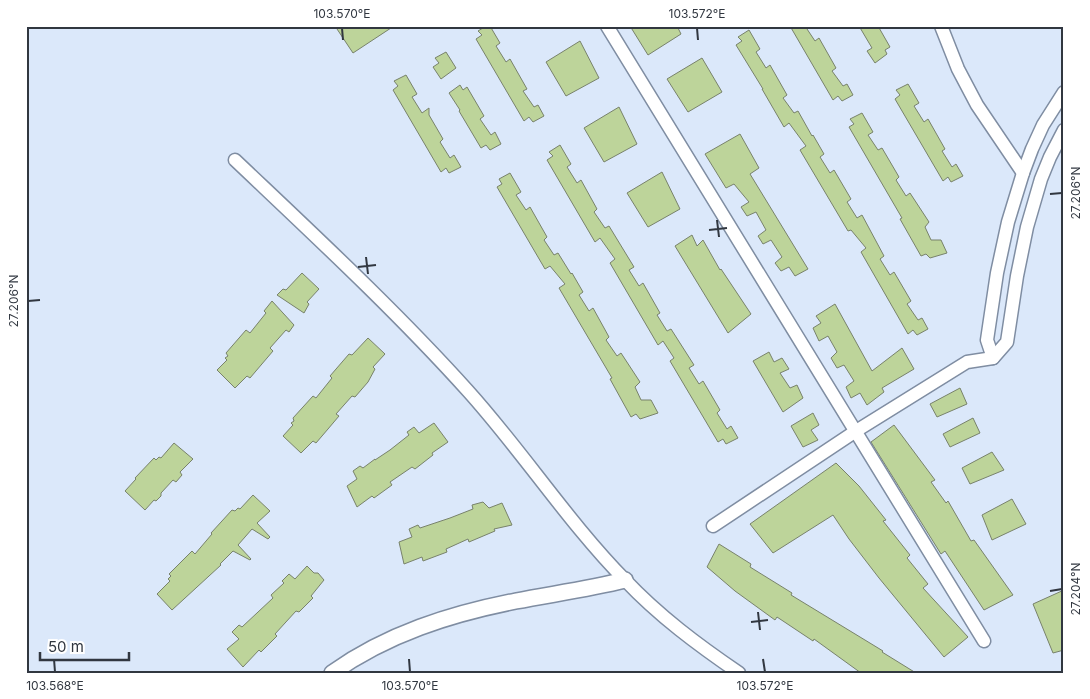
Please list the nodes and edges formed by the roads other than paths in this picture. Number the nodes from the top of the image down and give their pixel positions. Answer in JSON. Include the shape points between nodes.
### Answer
{"nodes":[{"id":1,"x":607,"y":26,"type":"edge"},
{"id":2,"x":941,"y":26,"type":"edge"},
{"id":3,"x":1064,"y":92,"type":"edge"},
{"id":4,"x":1064,"y":130,"type":"edge"},
{"id":5,"x":235,"y":160,"type":"dead end"},
{"id":6,"x":1023,"y":173,"type":"junction"},
{"id":7,"x":994,"y":358,"type":"junction"},
{"id":8,"x":856,"y":431,"type":"junction"},
{"id":9,"x":713,"y":526,"type":"dead end"},
{"id":10,"x":625,"y":580,"type":"junction"},
{"id":11,"x":984,"y":641,"type":"dead end"},
{"id":12,"x":332,"y":673,"type":"edge"},
{"id":13,"x":739,"y":673,"type":"edge"}],
"edges":[{"from":1,"to":8,"type":"street"},
{"from":2,"to":6,"type":"street","via":[[967,88]]},
{"from":3,"to":6,"type":"street","via":[[1043,126]]},
{"from":4,"to":7,"type":"street","via":[[1041,180],[1027,227],[1007,342]]},
{"from":5,"to":10,"type":"street","via":[[437,357]]},
{"from":6,"to":7,"type":"street","via":[[1008,222],[994,290],[987,340]]},
{"from":7,"to":8,"type":"street","via":[[967,362]]},
{"from":8,"to":9,"type":"street"},
{"from":8,"to":11,"type":"street"},
{"from":10,"to":12,"type":"street","via":[[452,616],[388,640]]},
{"from":10,"to":13,"type":"street","via":[[671,623]]}]}
